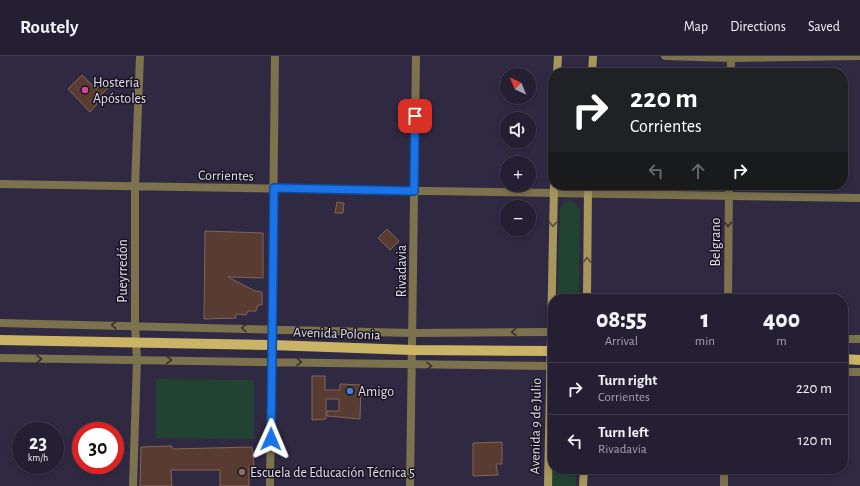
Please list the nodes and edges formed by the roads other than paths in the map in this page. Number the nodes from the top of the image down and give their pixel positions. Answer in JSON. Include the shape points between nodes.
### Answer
{"nodes":[{"id":1,"x":140,"y":56,"type":"edge"},
{"id":2,"x":275,"y":56,"type":"edge"},
{"id":3,"x":416,"y":56,"type":"edge"},
{"id":4,"x":558,"y":56,"type":"edge"},
{"id":5,"x":593,"y":56,"type":"edge"},
{"id":6,"x":665,"y":56,"type":"edge"},
{"id":7,"x":860,"y":56,"type":"edge"},
{"id":8,"x":731,"y":57,"type":"edge"},
{"id":9,"x":557,"y":68,"type":"edge"},
{"id":10,"x":592,"y":68,"type":"edge"},
{"id":11,"x":731,"y":68,"type":"edge"},
{"id":12,"x":0,"y":184,"type":"edge"},
{"id":13,"x":135,"y":186,"type":"junction"},
{"id":14,"x":274,"y":188,"type":"junction"},
{"id":15,"x":548,"y":189,"type":"edge"},
{"id":16,"x":553,"y":190,"type":"edge"},
{"id":17,"x":588,"y":190,"type":"edge"},
{"id":18,"x":608,"y":190,"type":"edge"},
{"id":19,"x":729,"y":190,"type":"edge"},
{"id":20,"x":414,"y":191,"type":"junction"},
{"id":21,"x":728,"y":196,"type":"junction"},
{"id":22,"x":860,"y":198,"type":"edge"},
{"id":23,"x":552,"y":294,"type":"edge"},
{"id":24,"x":587,"y":294,"type":"edge"},
{"id":25,"x":728,"y":294,"type":"edge"},
{"id":26,"x":0,"y":322,"type":"edge"},
{"id":27,"x":135,"y":326,"type":"junction"},
{"id":28,"x":272,"y":329,"type":"junction"},
{"id":29,"x":548,"y":332,"type":"edge"},
{"id":30,"x":414,"y":333,"type":"junction"},
{"id":31,"x":848,"y":338,"type":"edge"},
{"id":32,"x":860,"y":339,"type":"edge"},
{"id":33,"x":0,"y":340,"type":"edge"},
{"id":34,"x":136,"y":342,"type":"junction"},
{"id":35,"x":272,"y":345,"type":"junction"},
{"id":36,"x":412,"y":350,"type":"junction"},
{"id":37,"x":548,"y":351,"type":"edge"},
{"id":38,"x":0,"y":358,"type":"edge"},
{"id":39,"x":137,"y":359,"type":"junction"},
{"id":40,"x":848,"y":359,"type":"edge"},
{"id":41,"x":860,"y":360,"type":"edge"},
{"id":42,"x":272,"y":361,"type":"junction"},
{"id":43,"x":411,"y":366,"type":"junction"},
{"id":44,"x":548,"y":366,"type":"edge"},
{"id":45,"x":848,"y":372,"type":"edge"},
{"id":46,"x":860,"y":372,"type":"edge"},
{"id":47,"x":548,"y":474,"type":"edge"},
{"id":48,"x":584,"y":474,"type":"edge"},
{"id":49,"x":724,"y":474,"type":"edge"},
{"id":50,"x":133,"y":486,"type":"edge"},
{"id":51,"x":270,"y":486,"type":"edge"},
{"id":52,"x":410,"y":486,"type":"edge"},
{"id":53,"x":548,"y":486,"type":"edge"},
{"id":54,"x":583,"y":486,"type":"edge"},
{"id":55,"x":724,"y":486,"type":"edge"}],
"edges":[{"from":1,"to":13,"type":"street","name":"Pueyrredón"},
{"from":2,"to":14,"type":"street"},
{"from":3,"to":20,"type":"street","name":"Rivadavia"},
{"from":4,"to":9,"type":"main road"},
{"from":5,"to":10,"type":"main road"},
{"from":6,"to":8,"type":"street"},
{"from":7,"to":8,"type":"street"},
{"from":8,"to":11,"type":"street"},
{"from":12,"to":13,"type":"street","name":"Corrientes"},
{"from":13,"to":14,"type":"street","name":"Corrientes"},
{"from":13,"to":27,"type":"street","name":"Pueyrredón"},
{"from":14,"to":20,"type":"street","name":"Corrientes"},
{"from":14,"to":28,"type":"street"},
{"from":15,"to":20,"type":"street","name":"Corrientes"},
{"from":16,"to":23,"type":"main road","name":"Avenida 9 de Julio","one_way":true},
{"from":24,"to":17,"type":"main road","one_way":true},
{"from":18,"to":21,"type":"street","name":"Corrientes"},
{"from":19,"to":21,"type":"street","name":"Belgrano"},
{"from":20,"to":30,"type":"street","name":"Rivadavia"},
{"from":21,"to":22,"type":"street","name":"Corrientes"},
{"from":21,"to":25,"type":"street","name":"Belgrano","one_way":true},
{"from":27,"to":26,"type":"street","one_way":true},
{"from":28,"to":27,"type":"street","one_way":true},
{"from":27,"to":34,"type":"street","name":"Pueyrredón"},
{"from":28,"to":30,"type":"street"},
{"from":28,"to":35,"type":"street"},
{"from":29,"to":30,"type":"street","one_way":true},
{"from":30,"to":36,"type":"street","name":"Rivadavia"},
{"from":31,"to":32,"type":"street"},
{"from":33,"to":34,"type":"main road","name":"Avenida Polonia"},
{"from":34,"to":35,"type":"main road","name":"Avenida Polonia"},
{"from":34,"to":39,"type":"street","name":"Pueyrredón"},
{"from":35,"to":36,"type":"main road","name":"Avenida Polonia"},
{"from":35,"to":42,"type":"street"},
{"from":36,"to":37,"type":"main road","name":"Avenida Polonia"},
{"from":36,"to":43,"type":"street","name":"Rivadavia"},
{"from":38,"to":39,"type":"street","one_way":true},
{"from":39,"to":42,"type":"street","one_way":true},
{"from":39,"to":50,"type":"street","name":"Pueyrredón"},
{"from":40,"to":41,"type":"main road"},
{"from":42,"to":43,"type":"street","one_way":true},
{"from":42,"to":51,"type":"street"},
{"from":43,"to":44,"type":"street","one_way":true},
{"from":43,"to":52,"type":"street","name":"Rivadavia"},
{"from":45,"to":46,"type":"street"},
{"from":47,"to":53,"type":"main road","name":"Avenida 9 de Julio"},
{"from":48,"to":54,"type":"main road"},
{"from":49,"to":55,"type":"street"}]}
